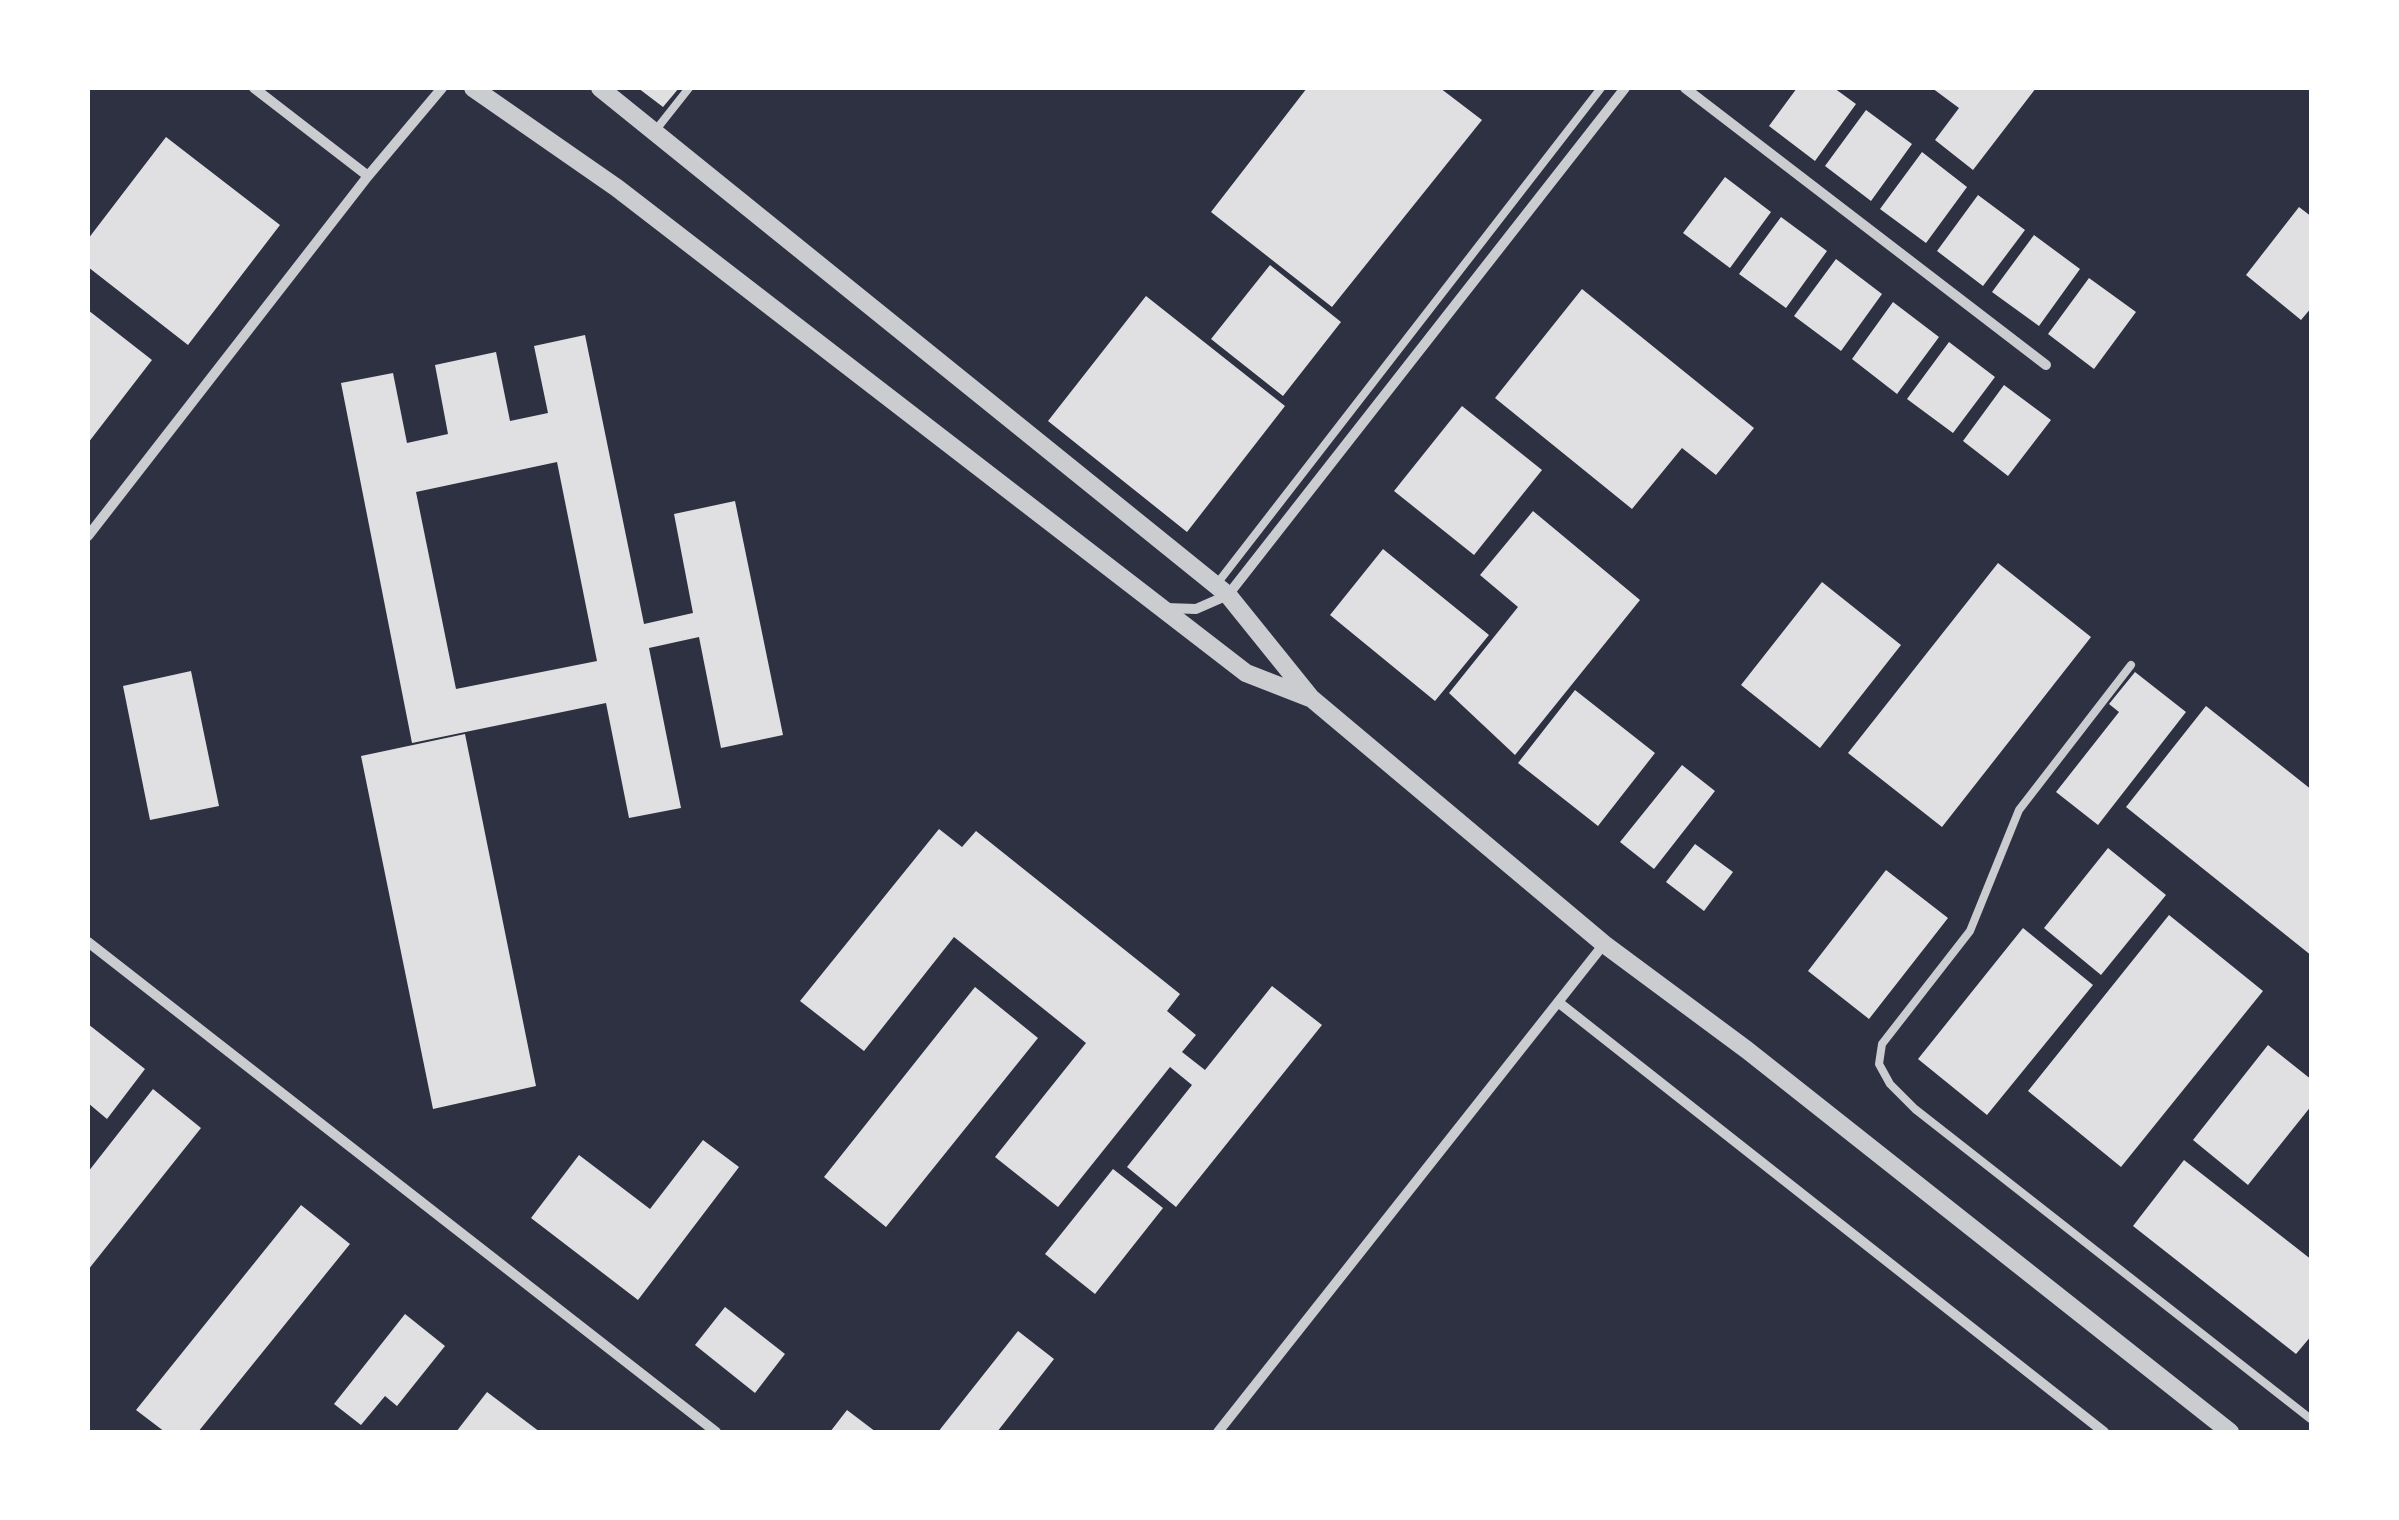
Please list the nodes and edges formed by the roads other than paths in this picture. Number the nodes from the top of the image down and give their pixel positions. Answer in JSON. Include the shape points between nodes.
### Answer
{"nodes":[{"id":1,"x":254,"y":88,"type":"edge"},
{"id":2,"x":442,"y":88,"type":"edge"},
{"id":3,"x":473,"y":88,"type":"edge"},
{"id":4,"x":600,"y":88,"type":"edge"},
{"id":5,"x":690,"y":88,"type":"edge"},
{"id":6,"x":1601,"y":88,"type":"edge"},
{"id":7,"x":1625,"y":88,"type":"edge"},
{"id":8,"x":1685,"y":88,"type":"edge"},
{"id":9,"x":655,"y":132,"type":"junction"},
{"id":10,"x":368,"y":176,"type":"junction"},
{"id":11,"x":2046,"y":366,"type":"dead end"},
{"id":12,"x":88,"y":536,"type":"edge"},
{"id":13,"x":1222,"y":590,"type":"junction"},
{"id":14,"x":1160,"y":608,"type":"junction"},
{"id":15,"x":2131,"y":665,"type":"dead end"},
{"id":16,"x":1311,"y":698,"type":"junction"},
{"id":17,"x":88,"y":942,"type":"edge"},
{"id":18,"x":1604,"y":944,"type":"junction"},
{"id":19,"x":1558,"y":1002,"type":"junction"},
{"id":20,"x":2312,"y":1420,"type":"edge"},
{"id":21,"x":716,"y":1432,"type":"edge"},
{"id":22,"x":1218,"y":1432,"type":"edge"},
{"id":23,"x":2104,"y":1432,"type":"edge"},
{"id":24,"x":2230,"y":1432,"type":"edge"}],
"edges":[{"from":1,"to":10,"type":"street"},
{"from":2,"to":10,"type":"street"},
{"from":3,"to":14,"type":"street","via":[[617,188]]},
{"from":4,"to":9,"type":"street"},
{"from":5,"to":9,"type":"lane"},
{"from":6,"to":13,"type":"lane"},
{"from":7,"to":13,"type":"street"},
{"from":8,"to":11,"type":"street"},
{"from":9,"to":13,"type":"street"},
{"from":10,"to":12,"type":"street"},
{"from":13,"to":14,"type":"street","via":[[1196,609]]},
{"from":13,"to":16,"type":"street"},
{"from":14,"to":16,"type":"street","via":[[1246,672]]},
{"from":15,"to":20,"type":"lane","via":[[2019,810],[1970,931],[1882,1044],[1879,1064],[1915,1108]]},
{"from":16,"to":18,"type":"street"},
{"from":17,"to":21,"type":"street"},
{"from":18,"to":19,"type":"street"},
{"from":18,"to":24,"type":"street"},
{"from":19,"to":22,"type":"street"},
{"from":19,"to":23,"type":"street"}]}
